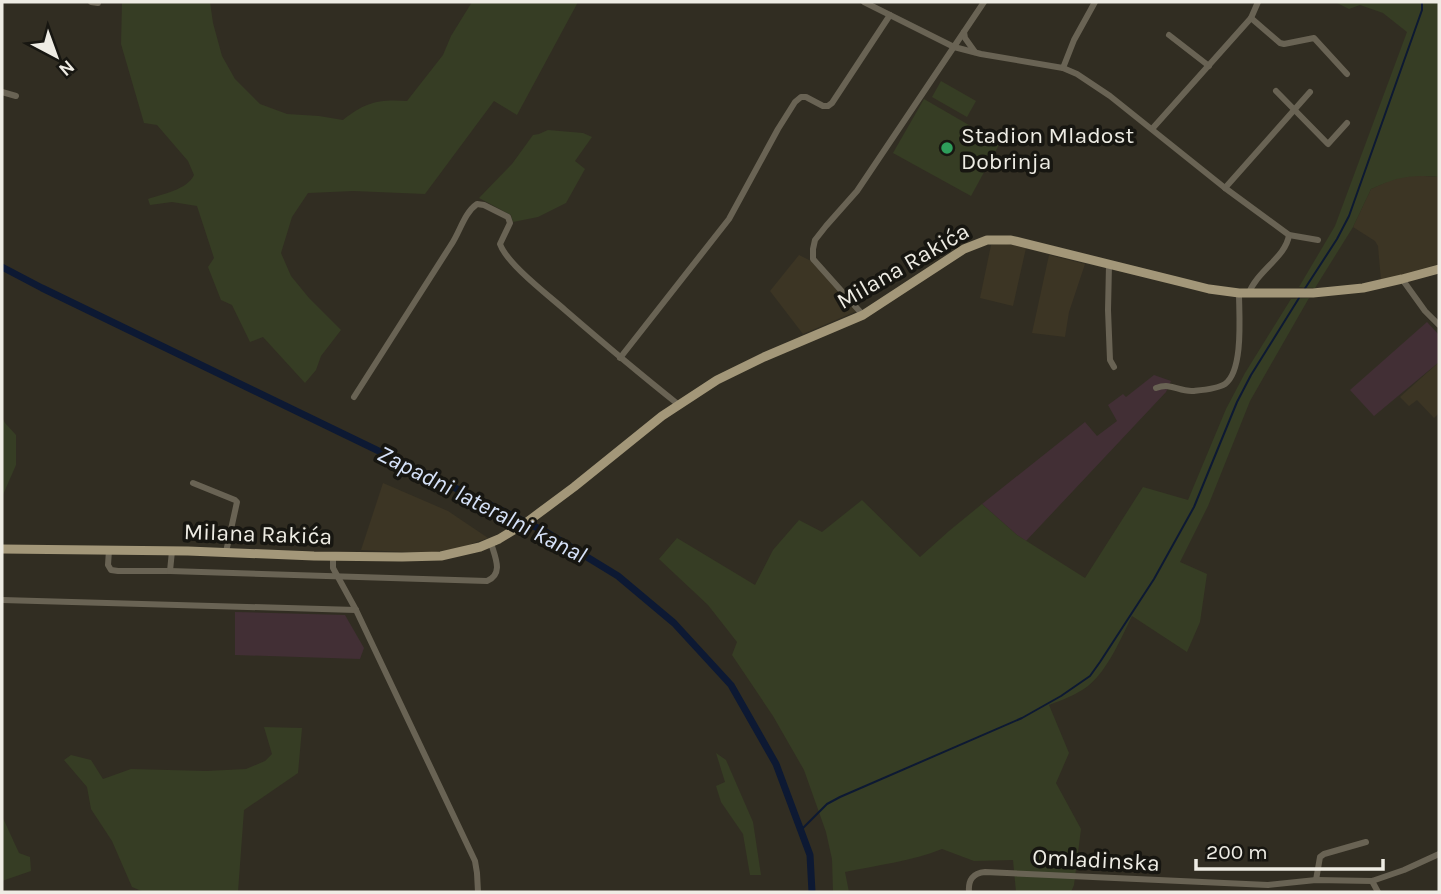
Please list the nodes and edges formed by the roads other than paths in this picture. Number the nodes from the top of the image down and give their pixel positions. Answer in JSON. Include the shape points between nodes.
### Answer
{"nodes":[{"id":1,"x":864,"y":2,"type":"edge"},
{"id":2,"x":984,"y":2,"type":"edge"},
{"id":3,"x":1095,"y":2,"type":"edge"},
{"id":4,"x":1258,"y":2,"type":"edge"},
{"id":5,"x":890,"y":15,"type":"junction"},
{"id":6,"x":1251,"y":18,"type":"junction"},
{"id":7,"x":964,"y":32,"type":"junction"},
{"id":8,"x":1169,"y":35,"type":"dead end"},
{"id":9,"x":954,"y":47,"type":"junction"},
{"id":10,"x":976,"y":53,"type":"junction"},
{"id":11,"x":1209,"y":66,"type":"junction"},
{"id":12,"x":1063,"y":68,"type":"junction"},
{"id":13,"x":1347,"y":74,"type":"dead end"},
{"id":14,"x":1276,"y":91,"type":"dead end"},
{"id":15,"x":2,"y":92,"type":"edge"},
{"id":16,"x":1310,"y":92,"type":"dead end"},
{"id":17,"x":16,"y":96,"type":"dead end"},
{"id":18,"x":1294,"y":110,"type":"junction"},
{"id":19,"x":1347,"y":123,"type":"dead end"},
{"id":20,"x":1152,"y":129,"type":"junction"},
{"id":21,"x":1225,"y":188,"type":"junction"},
{"id":22,"x":1289,"y":235,"type":"junction"},
{"id":23,"x":1318,"y":240,"type":"dead end"},
{"id":24,"x":1109,"y":265,"type":"junction"},
{"id":25,"x":1439,"y":269,"type":"edge"},
{"id":26,"x":1402,"y":279,"type":"junction"},
{"id":27,"x":1239,"y":293,"type":"junction"},
{"id":28,"x":1250,"y":293,"type":"junction"},
{"id":29,"x":863,"y":315,"type":"junction"},
{"id":30,"x":1439,"y":325,"type":"edge"},
{"id":31,"x":620,"y":358,"type":"junction"},
{"id":32,"x":1114,"y":367,"type":"dead end"},
{"id":33,"x":1156,"y":388,"type":"dead end"},
{"id":34,"x":354,"y":397,"type":"dead end"},
{"id":35,"x":679,"y":405,"type":"junction"},
{"id":36,"x":193,"y":483,"type":"dead end"},
{"id":37,"x":491,"y":543,"type":"junction"},
{"id":38,"x":2,"y":550,"type":"edge"},
{"id":39,"x":109,"y":550,"type":"junction"},
{"id":40,"x":172,"y":551,"type":"junction"},
{"id":41,"x":226,"y":552,"type":"junction"},
{"id":42,"x":333,"y":555,"type":"junction"},
{"id":43,"x":170,"y":571,"type":"junction"},
{"id":44,"x":339,"y":577,"type":"junction"},
{"id":45,"x":2,"y":600,"type":"edge"},
{"id":46,"x":355,"y":610,"type":"junction"},
{"id":47,"x":1366,"y":842,"type":"dead end"},
{"id":48,"x":1438,"y":857,"type":"edge"},
{"id":49,"x":1316,"y":880,"type":"junction"},
{"id":50,"x":1372,"y":881,"type":"junction"},
{"id":51,"x":1266,"y":889,"type":"edge"},
{"id":52,"x":478,"y":892,"type":"edge"},
{"id":53,"x":969,"y":892,"type":"edge"},
{"id":54,"x":1378,"y":892,"type":"edge"}],
"edges":[{"from":1,"to":5,"type":"street"},
{"from":2,"to":7,"type":"street"},
{"from":3,"to":12,"type":"street"},
{"from":4,"to":6,"type":"street"},
{"from":5,"to":9,"type":"street"},
{"from":5,"to":31,"type":"street","via":[[832,103],[823,106],[806,96],[795,102],[729,219]]},
{"from":6,"to":11,"type":"street"},
{"from":6,"to":13,"type":"street","via":[[1280,43],[1314,38]]},
{"from":7,"to":9,"type":"street"},
{"from":7,"to":10,"type":"street"},
{"from":8,"to":11,"type":"street"},
{"from":9,"to":10,"type":"street"},
{"from":9,"to":29,"type":"street","via":[[857,191],[815,240],[813,260]]},
{"from":10,"to":12,"type":"street"},
{"from":11,"to":20,"type":"street"},
{"from":12,"to":20,"type":"street","via":[[1090,82]]},
{"from":14,"to":18,"type":"street"},
{"from":15,"to":17,"type":"street"},
{"from":16,"to":18,"type":"street"},
{"from":18,"to":19,"type":"street","via":[[1328,144]]},
{"from":18,"to":21,"type":"street"},
{"from":20,"to":21,"type":"street"},
{"from":21,"to":22,"type":"street"},
{"from":22,"to":23,"type":"street"},
{"from":22,"to":28,"type":"street"},
{"from":24,"to":27,"type":"main road","name":"Milana Rakića"},
{"from":24,"to":29,"type":"main road","name":"Milana Rakića","via":[[1011,240],[987,240]]},
{"from":24,"to":32,"type":"street","via":[[1110,360]]},
{"from":25,"to":26,"type":"main road","name":"Milana Rakića"},
{"from":26,"to":28,"type":"main road","name":"Milana Rakića","via":[[1312,293]]},
{"from":26,"to":30,"type":"street"},
{"from":27,"to":28,"type":"main road","name":"Milana Rakića"},
{"from":27,"to":33,"type":"street","via":[[1238,349],[1227,383],[1193,391],[1167,385]]},
{"from":29,"to":35,"type":"main road","name":"Milana Rakića","via":[[736,370]]},
{"from":31,"to":34,"type":"street","via":[[503,251],[500,244],[510,223],[508,217],[477,204]]},
{"from":31,"to":35,"type":"street"},
{"from":35,"to":37,"type":"main road","name":"Milana Rakića","via":[[541,512]]},
{"from":36,"to":41,"type":"street","via":[[237,502]]},
{"from":37,"to":42,"type":"main road","name":"Milana Rakića","via":[[441,556]]},
{"from":37,"to":44,"type":"street","via":[[498,570],[487,581]]},
{"from":38,"to":39,"type":"main road","name":"Milana Rakića"},
{"from":39,"to":40,"type":"main road","name":"Milana Rakića"},
{"from":39,"to":43,"type":"street","via":[[111,570]]},
{"from":40,"to":41,"type":"main road","name":"Milana Rakića"},
{"from":40,"to":43,"type":"street"},
{"from":41,"to":42,"type":"main road","name":"Milana Rakića"},
{"from":42,"to":44,"type":"street"},
{"from":43,"to":44,"type":"street"},
{"from":44,"to":46,"type":"street"},
{"from":45,"to":46,"type":"street"},
{"from":46,"to":52,"type":"street","via":[[475,861]]},
{"from":47,"to":49,"type":"street","via":[[1320,857]]},
{"from":48,"to":50,"type":"street","name":"Omladinska"},
{"from":49,"to":50,"type":"street","name":"Omladinska"},
{"from":49,"to":51,"type":"street","name":"Omladinska"},
{"from":50,"to":54,"type":"street"},
{"from":51,"to":53,"type":"street","name":"Omladinska","via":[[985,872],[971,879]]}]}
